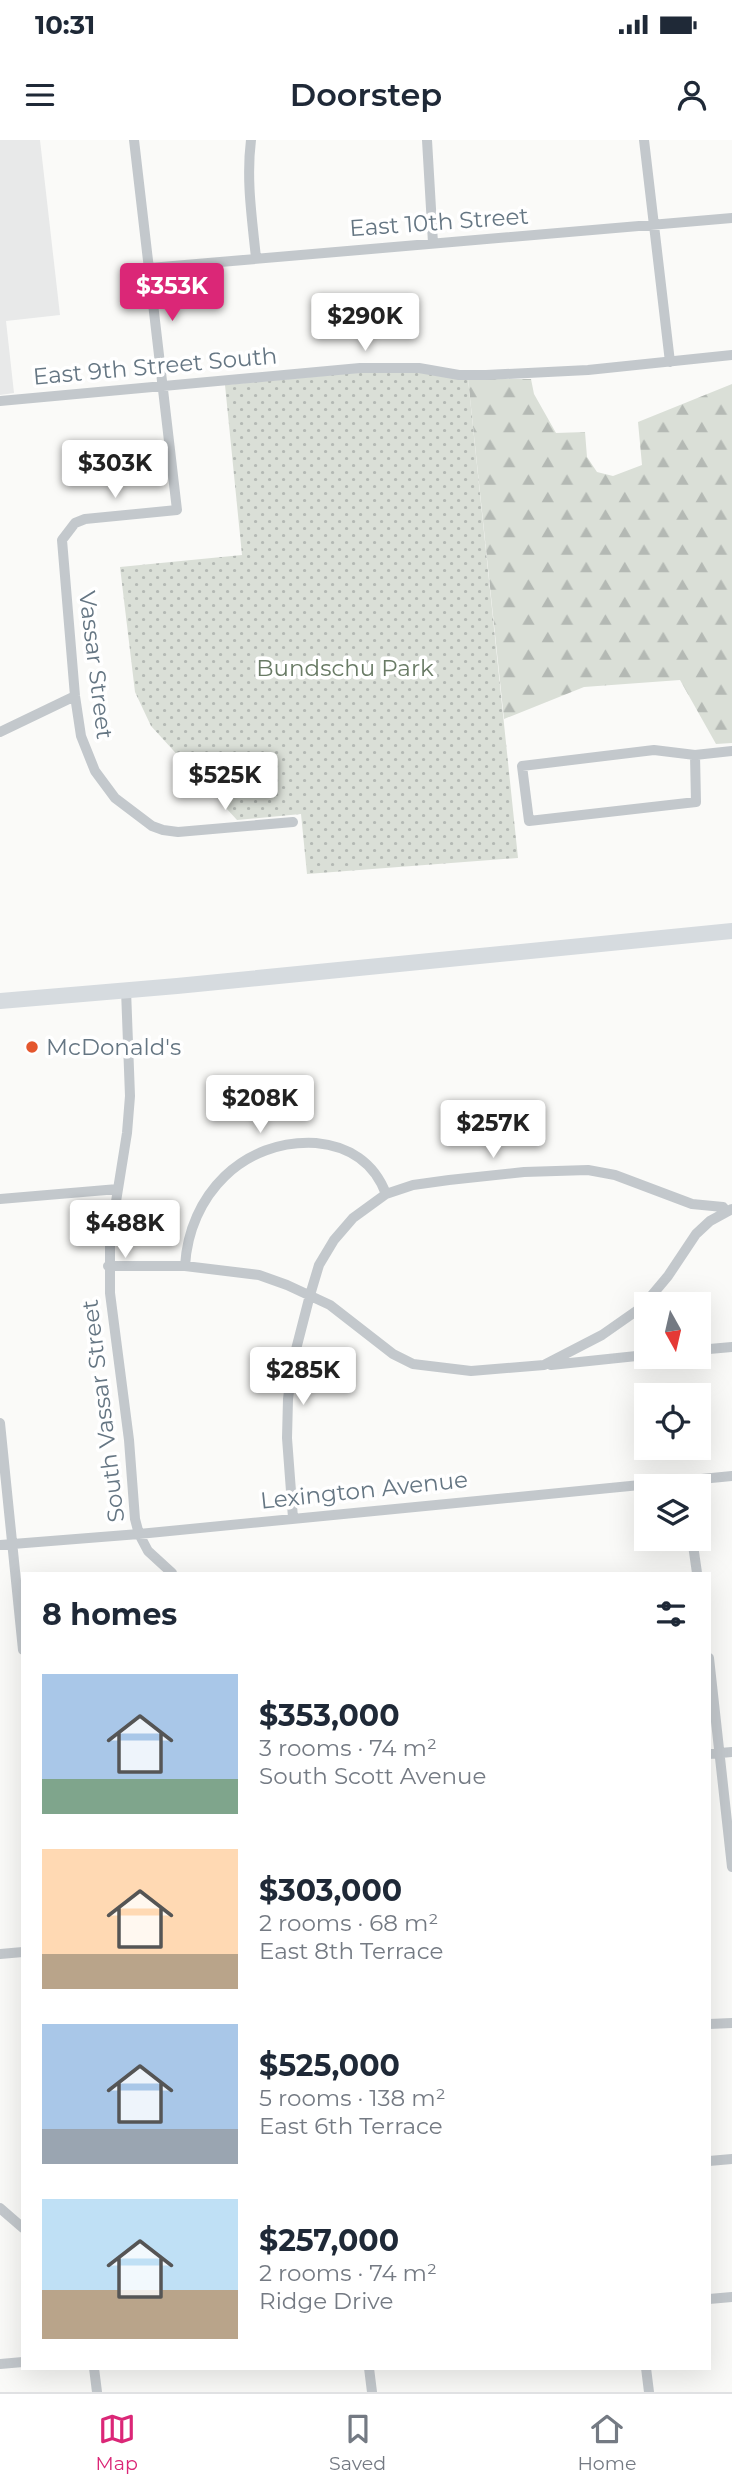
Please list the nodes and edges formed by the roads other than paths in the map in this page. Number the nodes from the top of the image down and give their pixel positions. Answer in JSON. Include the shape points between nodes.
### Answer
{"nodes":[{"id":1,"x":134,"y":140,"type":"edge"},
{"id":2,"x":251,"y":140,"type":"edge"},
{"id":3,"x":427,"y":140,"type":"edge"},
{"id":4,"x":644,"y":140,"type":"edge"},
{"id":5,"x":732,"y":218,"type":"edge"},
{"id":6,"x":654,"y":225,"type":"junction"},
{"id":7,"x":433,"y":243,"type":"junction"},
{"id":8,"x":256,"y":258,"type":"junction"},
{"id":9,"x":150,"y":268,"type":"junction"},
{"id":10,"x":732,"y":355,"type":"edge"},
{"id":11,"x":670,"y":362,"type":"junction"},
{"id":12,"x":163,"y":387,"type":"junction"},
{"id":13,"x":0,"y":401,"type":"edge"},
{"id":14,"x":75,"y":696,"type":"junction"},
{"id":15,"x":0,"y":732,"type":"edge"},
{"id":16,"x":732,"y":751,"type":"edge"},
{"id":17,"x":695,"y":755,"type":"junction"},
{"id":18,"x":293,"y":822,"type":"dead end"},
{"id":19,"x":732,"y":931,"type":"edge"},
{"id":20,"x":127,"y":990,"type":"junction"},
{"id":21,"x":0,"y":1001,"type":"edge"},
{"id":22,"x":118,"y":1189,"type":"junction"},
{"id":23,"x":386,"y":1194,"type":"junction"},
{"id":24,"x":0,"y":1199,"type":"edge"},
{"id":25,"x":729,"y":1210,"type":"edge"},
{"id":26,"x":108,"y":1266,"type":"junction"},
{"id":27,"x":185,"y":1266,"type":"junction"},
{"id":28,"x":310,"y":1295,"type":"junction"},
{"id":29,"x":732,"y":1347,"type":"edge"},
{"id":30,"x":711,"y":1349,"type":"edge"},
{"id":31,"x":634,"y":1356,"type":"edge"},
{"id":32,"x":544,"y":1365,"type":"junction"},
{"id":33,"x":0,"y":1423,"type":"edge"},
{"id":34,"x":732,"y":1476,"type":"edge"},
{"id":35,"x":711,"y":1479,"type":"edge"},
{"id":36,"x":634,"y":1487,"type":"edge"},
{"id":37,"x":293,"y":1518,"type":"junction"},
{"id":38,"x":139,"y":1534,"type":"junction"},
{"id":39,"x":6,"y":1544,"type":"edge"},
{"id":40,"x":694,"y":1551,"type":"edge"},
{"id":41,"x":171,"y":1572,"type":"edge"},
{"id":42,"x":697,"y":1572,"type":"edge"},
{"id":43,"x":21,"y":1638,"type":"edge"},
{"id":44,"x":711,"y":1696,"type":"edge"},
{"id":45,"x":732,"y":1752,"type":"edge"},
{"id":46,"x":714,"y":1754,"type":"edge"},
{"id":47,"x":732,"y":1867,"type":"edge"},
{"id":48,"x":21,"y":1952,"type":"edge"},
{"id":49,"x":0,"y":1954,"type":"edge"},
{"id":50,"x":732,"y":2023,"type":"edge"},
{"id":51,"x":711,"y":2024,"type":"edge"},
{"id":52,"x":732,"y":2159,"type":"edge"},
{"id":53,"x":711,"y":2161,"type":"edge"},
{"id":54,"x":2,"y":2214,"type":"edge"},
{"id":55,"x":21,"y":2227,"type":"edge"},
{"id":56,"x":732,"y":2297,"type":"edge"},
{"id":57,"x":711,"y":2299,"type":"edge"},
{"id":58,"x":21,"y":2362,"type":"edge"},
{"id":59,"x":0,"y":2364,"type":"edge"},
{"id":60,"x":94,"y":2370,"type":"edge"},
{"id":61,"x":369,"y":2370,"type":"edge"},
{"id":62,"x":646,"y":2370,"type":"edge"},
{"id":63,"x":97,"y":2392,"type":"edge"},
{"id":64,"x":372,"y":2392,"type":"edge"},
{"id":65,"x":649,"y":2392,"type":"edge"}],
"edges":[{"from":1,"to":9,"type":"street"},
{"from":2,"to":8,"type":"street","via":[[248,188]]},
{"from":3,"to":7,"type":"street"},
{"from":4,"to":6,"type":"street"},
{"from":5,"to":6,"type":"street","name":"East 10th Street"},
{"from":6,"to":7,"type":"street","name":"East 10th Street"},
{"from":6,"to":11,"type":"street"},
{"from":7,"to":8,"type":"street","name":"East 10th Street"},
{"from":8,"to":9,"type":"street","name":"East 10th Street"},
{"from":9,"to":12,"type":"street"},
{"from":10,"to":11,"type":"street","name":"East 9th Street South"},
{"from":11,"to":12,"type":"street","name":"East 9th Street South","via":[[486,375],[360,368]]},
{"from":12,"to":13,"type":"street","name":"East 9th Street South"},
{"from":12,"to":14,"type":"street","name":"Vassar Street","via":[[177,510],[85,519],[62,540]]},
{"from":14,"to":15,"type":"street"},
{"from":14,"to":18,"type":"street","name":"Vassar Street","via":[[81,736],[95,771],[116,798],[152,826],[178,832]]},
{"from":16,"to":17,"type":"street"},
{"from":17,"to":17,"type":"street","via":[[696,802],[529,821],[522,766],[654,750]]},
{"from":19,"to":20,"type":"main road"},
{"from":20,"to":21,"type":"main road"},
{"from":20,"to":22,"type":"street","name":"South Vassar Street","via":[[130,1096]]},
{"from":22,"to":24,"type":"street"},
{"from":22,"to":26,"type":"street","name":"South Vassar Street"},
{"from":23,"to":25,"type":"street","via":[[449,1180],[588,1170],[615,1175],[692,1204]]},
{"from":23,"to":27,"type":"street","via":[[371,1168],[346,1149],[305,1143],[264,1150],[234,1168],[207,1198],[192,1226]]},
{"from":23,"to":28,"type":"street","via":[[353,1218],[334,1240],[319,1265]]},
{"from":25,"to":32,"type":"street","via":[[696,1234],[642,1307],[602,1335]]},
{"from":26,"to":27,"type":"street"},
{"from":26,"to":38,"type":"street","name":"South Vassar Street"},
{"from":27,"to":28,"type":"street","via":[[259,1275]]},
{"from":28,"to":32,"type":"street","via":[[414,1364],[471,1371]]},
{"from":28,"to":37,"type":"street","via":[[288,1399]]},
{"from":29,"to":30,"type":"street"},
{"from":31,"to":32,"type":"street"},
{"from":33,"to":39,"type":"street"},
{"from":34,"to":35,"type":"street","name":"Lexington Avenue"},
{"from":36,"to":37,"type":"street","name":"Lexington Avenue"},
{"from":37,"to":38,"type":"street","name":"Lexington Avenue"},
{"from":38,"to":39,"type":"street","name":"Lexington Avenue"},
{"from":38,"to":41,"type":"street","via":[[148,1551]]},
{"from":39,"to":43,"type":"street"},
{"from":40,"to":42,"type":"street"},
{"from":44,"to":46,"type":"street"},
{"from":45,"to":46,"type":"street"},
{"from":46,"to":47,"type":"street"},
{"from":48,"to":49,"type":"street"},
{"from":50,"to":51,"type":"street"},
{"from":52,"to":53,"type":"street"},
{"from":54,"to":55,"type":"street"},
{"from":56,"to":57,"type":"street"},
{"from":58,"to":59,"type":"street"},
{"from":60,"to":63,"type":"street"},
{"from":61,"to":64,"type":"street"},
{"from":62,"to":65,"type":"street"}]}
